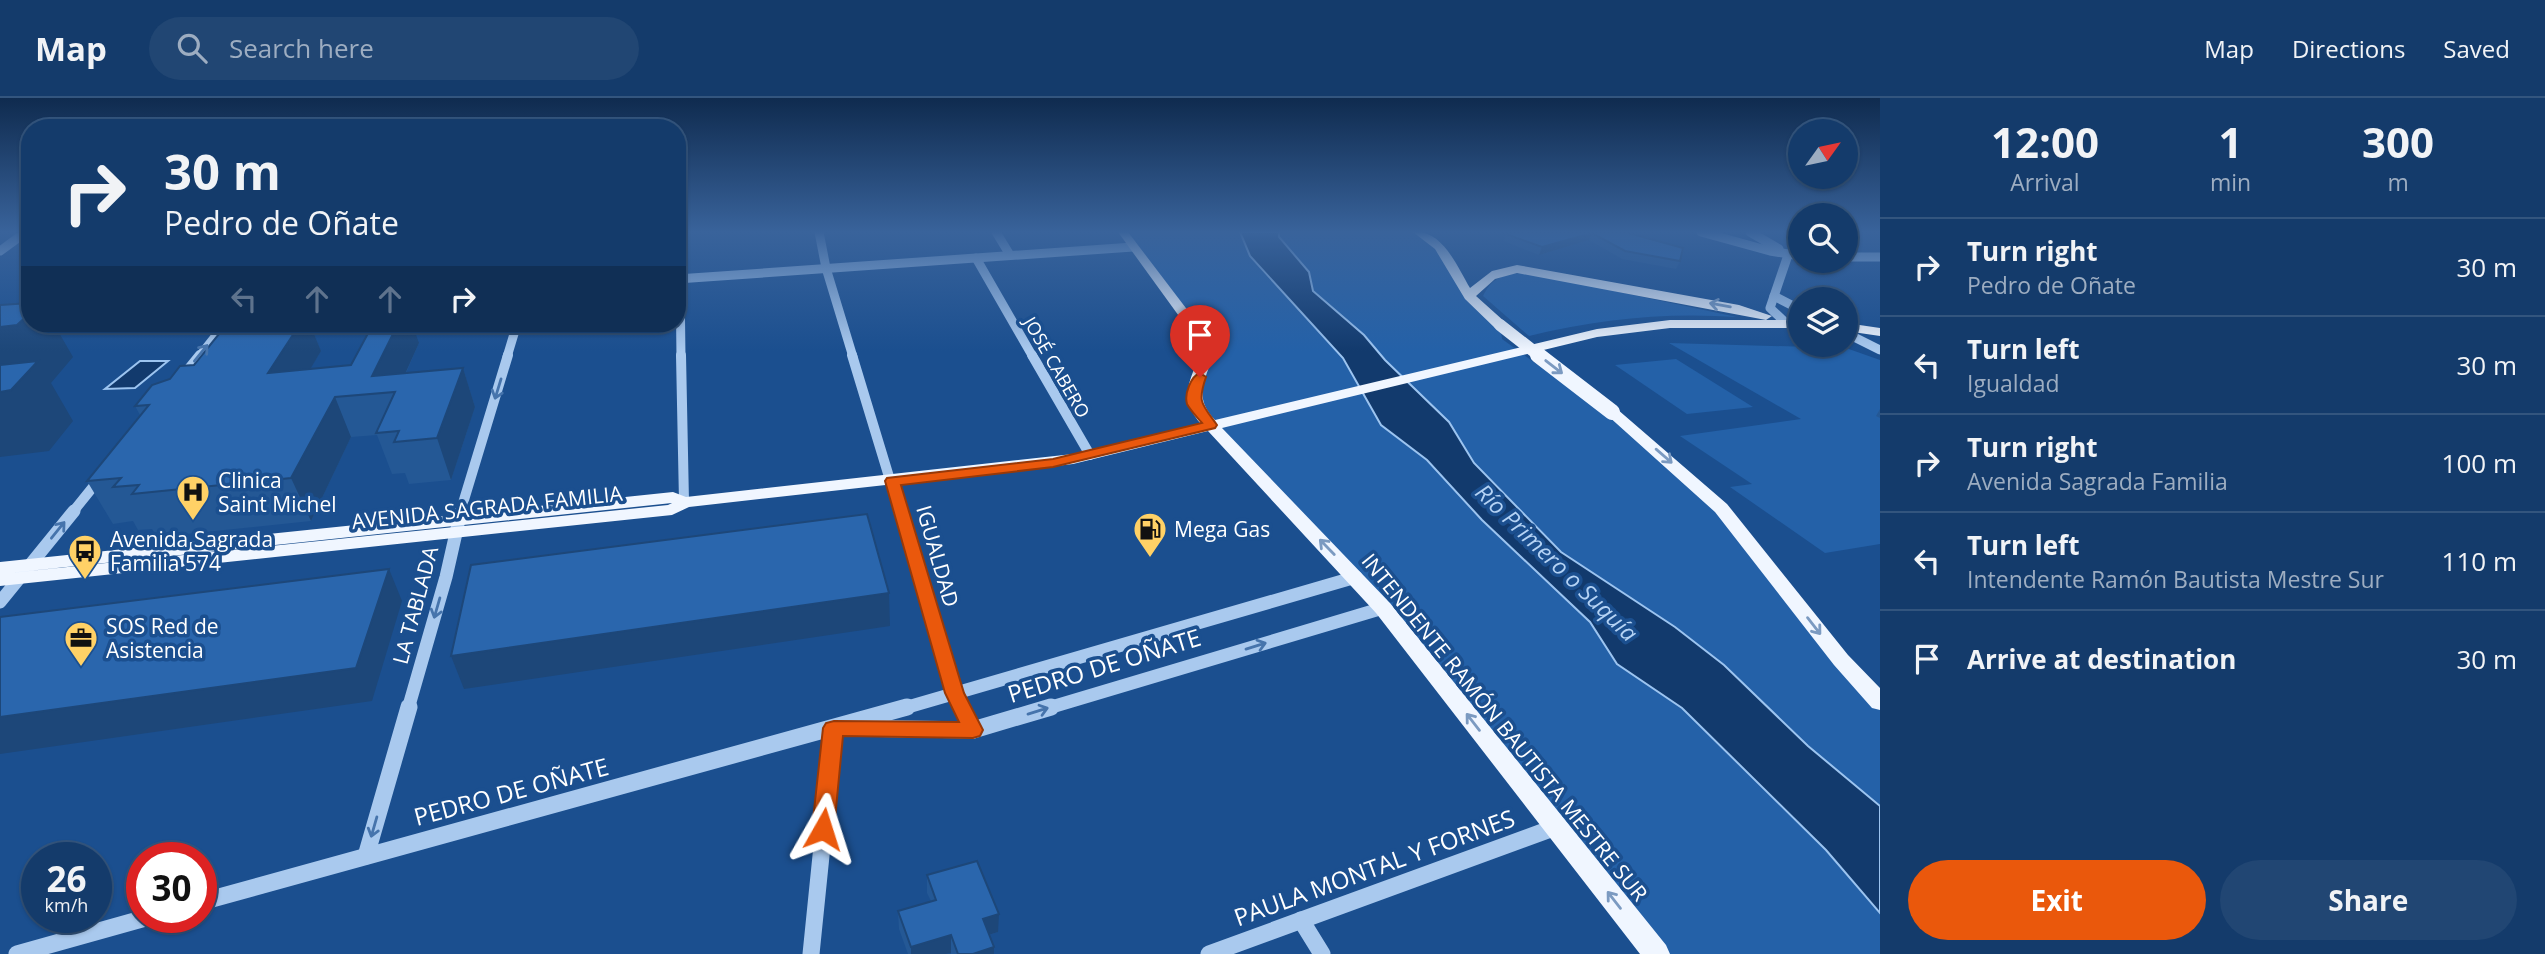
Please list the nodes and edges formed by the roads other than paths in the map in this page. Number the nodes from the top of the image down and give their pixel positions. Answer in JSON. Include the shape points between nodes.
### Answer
{"nodes":[{"id":1,"x":773,"y":272,"type":"edge"},
{"id":2,"x":827,"y":272,"type":"edge"},
{"id":3,"x":984,"y":272,"type":"edge"},
{"id":4,"x":1152,"y":272,"type":"edge"},
{"id":5,"x":1454,"y":272,"type":"edge"},
{"id":6,"x":1495,"y":272,"type":"edge"},
{"id":7,"x":1533,"y":272,"type":"edge"},
{"id":8,"x":1782,"y":272,"type":"edge"},
{"id":9,"x":686,"y":278,"type":"edge"},
{"id":10,"x":1469,"y":296,"type":"junction"},
{"id":11,"x":1774,"y":296,"type":"junction"},
{"id":12,"x":1788,"y":303,"type":"edge"},
{"id":13,"x":1786,"y":323,"type":"junction"},
{"id":14,"x":1858,"y":328,"type":"edge"},
{"id":15,"x":1880,"y":331,"type":"edge"},
{"id":16,"x":218,"y":333,"type":"edge"},
{"id":17,"x":514,"y":333,"type":"edge"},
{"id":18,"x":680,"y":333,"type":"edge"},
{"id":19,"x":1858,"y":339,"type":"edge"},
{"id":20,"x":1880,"y":351,"type":"edge"},
{"id":21,"x":174,"y":387,"type":"edge"},
{"id":22,"x":1210,"y":425,"type":"junction"},
{"id":23,"x":1090,"y":455,"type":"junction"},
{"id":24,"x":106,"y":470,"type":"edge"},
{"id":25,"x":892,"y":481,"type":"junction"},
{"id":26,"x":684,"y":502,"type":"junction"},
{"id":27,"x":456,"y":527,"type":"junction"},
{"id":28,"x":0,"y":568,"type":"edge"},
{"id":29,"x":16,"y":574,"type":"edge"},
{"id":30,"x":1356,"y":577,"type":"junction"},
{"id":31,"x":0,"y":602,"type":"edge"},
{"id":32,"x":1383,"y":608,"type":"junction"},
{"id":33,"x":955,"y":693,"type":"junction"},
{"id":34,"x":1880,"y":702,"type":"edge"},
{"id":35,"x":834,"y":728,"type":"junction"},
{"id":36,"x":973,"y":730,"type":"junction"},
{"id":37,"x":1556,"y":827,"type":"junction"},
{"id":38,"x":366,"y":856,"type":"junction"},
{"id":39,"x":217,"y":898,"type":"edge"},
{"id":40,"x":1301,"y":920,"type":"junction"},
{"id":41,"x":126,"y":923,"type":"edge"},
{"id":42,"x":17,"y":954,"type":"edge"},
{"id":43,"x":811,"y":954,"type":"edge"},
{"id":44,"x":1209,"y":954,"type":"edge"},
{"id":45,"x":1322,"y":954,"type":"edge"},
{"id":46,"x":1656,"y":954,"type":"edge"}],
"edges":[{"from":1,"to":9,"type":"street"},
{"from":2,"to":25,"type":"street","name":"IGUALDAD"},
{"from":3,"to":23,"type":"street","name":"JOSÉ CABERO"},
{"from":4,"to":22,"type":"main road","name":"INTENDENTE RAMÓN BAUTISTA MESTRE SUR","via":[[1208,351],[1193,395]]},
{"from":5,"to":10,"type":"main road"},
{"from":6,"to":10,"type":"main road","one_way":true},
{"from":13,"to":7,"type":"main road","one_way":true,"via":[[1739,309]]},
{"from":8,"to":11,"type":"street"},
{"from":10,"to":34,"type":"main road","one_way":true,"bridge":true,"via":[[1721,508],[1841,660]]},
{"from":11,"to":12,"type":"street"},
{"from":11,"to":13,"type":"street","via":[[1770,308]]},
{"from":13,"to":22,"type":"main road","name":"AVENIDA SAGRADA FAMILIA","via":[[1648,326],[1597,333]]},
{"from":14,"to":15,"type":"main road"},
{"from":21,"to":16,"type":"street","one_way":true},
{"from":17,"to":27,"type":"street","name":"LA TABLADA","one_way":true},
{"from":18,"to":26,"type":"street"},
{"from":19,"to":20,"type":"street"},
{"from":22,"to":23,"type":"main road","name":"AVENIDA SAGRADA FAMILIA"},
{"from":30,"to":22,"type":"main road","name":"INTENDENTE RAMÓN BAUTISTA MESTRE SUR","one_way":true},
{"from":23,"to":25,"type":"main road","name":"AVENIDA SAGRADA FAMILIA"},
{"from":29,"to":24,"type":"street","one_way":true},
{"from":25,"to":26,"type":"main road","name":"AVENIDA SAGRADA FAMILIA"},
{"from":25,"to":33,"type":"street","name":"IGUALDAD"},
{"from":26,"to":27,"type":"main road","name":"AVENIDA SAGRADA FAMILIA","via":[[672,510]]},
{"from":27,"to":29,"type":"main road","name":"AVENIDA SAGRADA FAMILIA"},
{"from":27,"to":38,"type":"street","name":"LA TABLADA","one_way":true,"via":[[446,577]]},
{"from":28,"to":29,"type":"main road","name":"AVENIDA SAGRADA FAMILIA"},
{"from":29,"to":31,"type":"street"},
{"from":30,"to":32,"type":"main road","name":"INTENDENTE RAMÓN BAUTISTA MESTRE SUR"},
{"from":30,"to":33,"type":"street","name":"PEDRO DE OÑATE"},
{"from":36,"to":32,"type":"street","name":"PEDRO DE OÑATE","one_way":true},
{"from":37,"to":32,"type":"main road","name":"INTENDENTE RAMÓN BAUTISTA MESTRE SUR","one_way":true},
{"from":33,"to":35,"type":"street","name":"PEDRO DE OÑATE"},
{"from":33,"to":36,"type":"street","name":"IGUALDAD"},
{"from":35,"to":36,"type":"street","name":"PEDRO DE OÑATE"},
{"from":35,"to":38,"type":"street","name":"PEDRO DE OÑATE"},
{"from":35,"to":43,"type":"street"},
{"from":37,"to":40,"type":"street","name":"PAULA MONTAL Y FORNES"},
{"from":46,"to":37,"type":"main road","name":"INTENDENTE RAMÓN BAUTISTA MESTRE SUR","one_way":true},
{"from":38,"to":39,"type":"street","name":"PEDRO DE OÑATE"},
{"from":40,"to":44,"type":"street","name":"PAULA MONTAL Y FORNES"},
{"from":40,"to":45,"type":"street"},
{"from":41,"to":42,"type":"street"}]}
